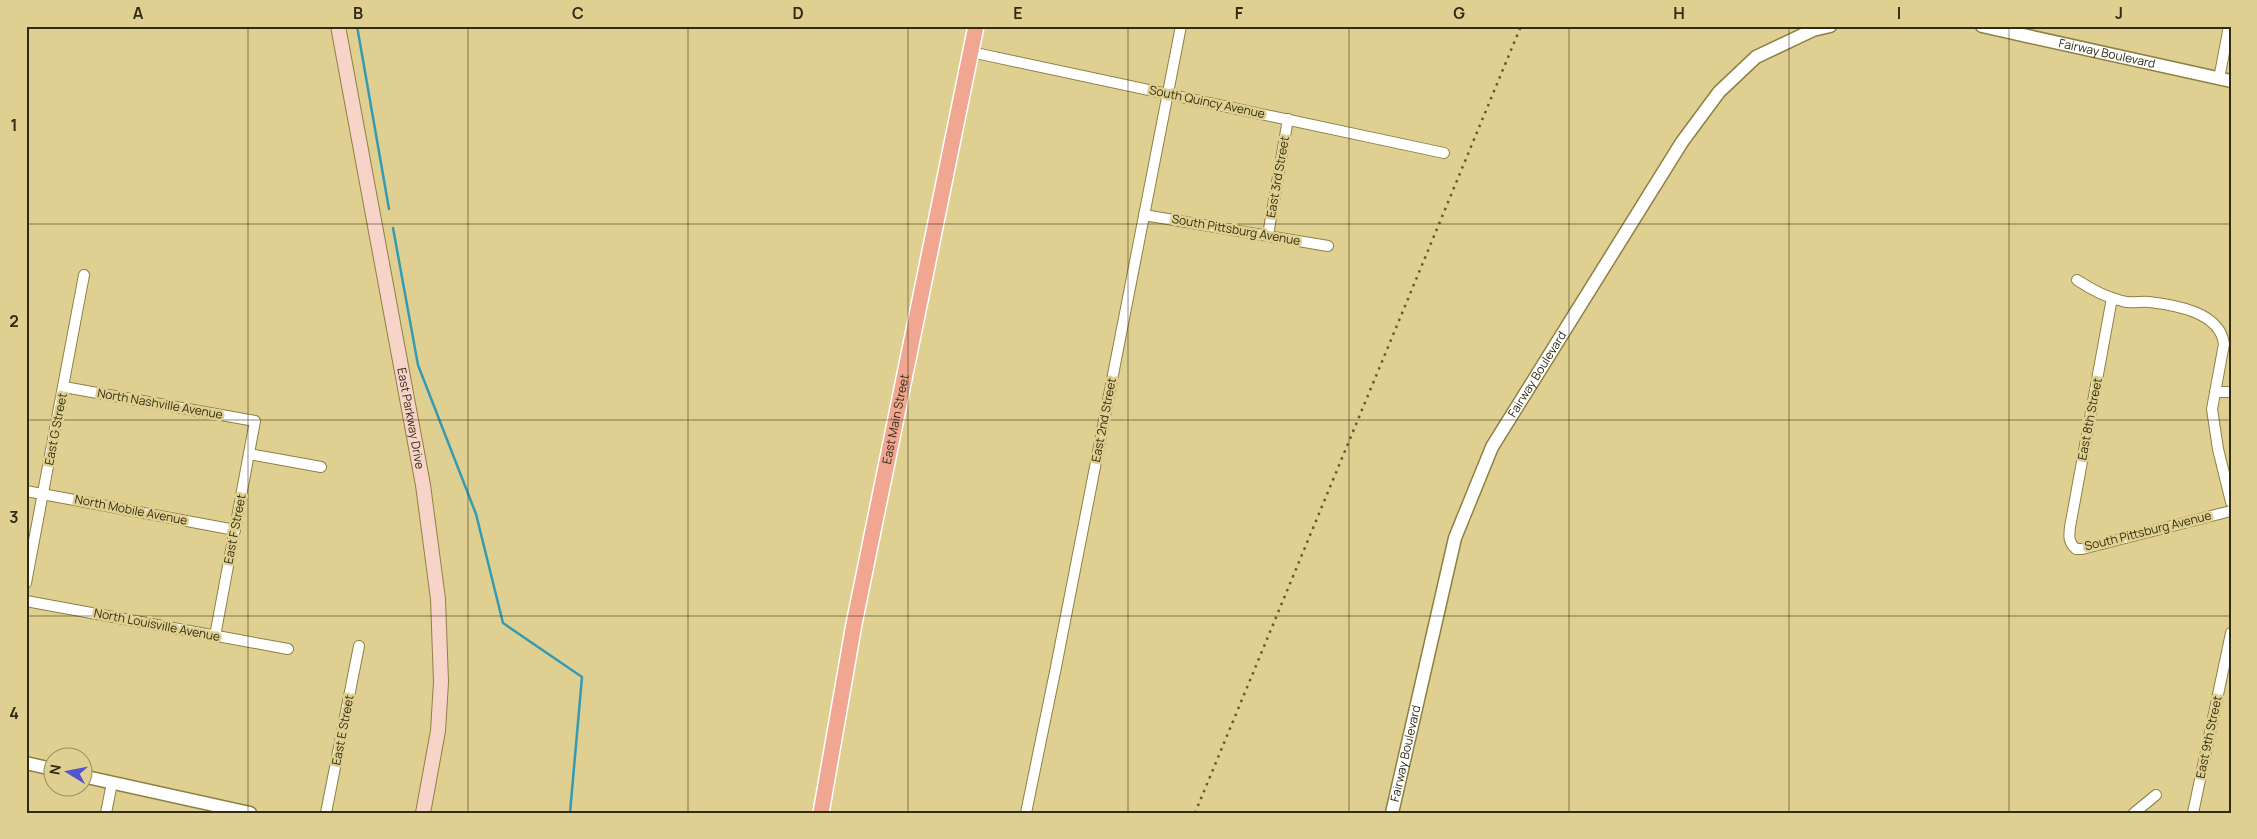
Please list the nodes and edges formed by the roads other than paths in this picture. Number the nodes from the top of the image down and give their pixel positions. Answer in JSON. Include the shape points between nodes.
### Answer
{"nodes":[{"id":1,"x":338,"y":26,"type":"edge"},
{"id":2,"x":976,"y":26,"type":"edge"},
{"id":3,"x":1181,"y":26,"type":"edge"},
{"id":4,"x":1830,"y":26,"type":"edge"},
{"id":5,"x":1982,"y":26,"type":"edge"},
{"id":6,"x":2229,"y":26,"type":"edge"},
{"id":7,"x":971,"y":52,"type":"junction"},
{"id":8,"x":2225,"y":80,"type":"edge"},
{"id":9,"x":1168,"y":94,"type":"junction"},
{"id":10,"x":1288,"y":119,"type":"junction"},
{"id":11,"x":1444,"y":153,"type":"dead end"},
{"id":12,"x":1144,"y":215,"type":"junction"},
{"id":13,"x":1268,"y":235,"type":"junction"},
{"id":14,"x":1328,"y":246,"type":"dead end"},
{"id":15,"x":84,"y":275,"type":"dead end"},
{"id":16,"x":2077,"y":280,"type":"dead end"},
{"id":17,"x":2112,"y":298,"type":"junction"},
{"id":18,"x":64,"y":387,"type":"junction"},
{"id":19,"x":2215,"y":392,"type":"junction"},
{"id":20,"x":2231,"y":392,"type":"edge"},
{"id":21,"x":255,"y":422,"type":"joint"},
{"id":22,"x":249,"y":454,"type":"junction"},
{"id":23,"x":321,"y":467,"type":"dead end"},
{"id":24,"x":26,"y":491,"type":"edge"},
{"id":25,"x":43,"y":494,"type":"junction"},
{"id":26,"x":2231,"y":502,"type":"edge"},
{"id":27,"x":2231,"y":511,"type":"edge"},
{"id":28,"x":235,"y":530,"type":"junction"},
{"id":29,"x":2069,"y":539,"type":"joint"},
{"id":30,"x":26,"y":583,"type":"edge"},
{"id":31,"x":26,"y":601,"type":"edge"},
{"id":32,"x":2231,"y":633,"type":"edge"},
{"id":33,"x":214,"y":636,"type":"junction"},
{"id":34,"x":359,"y":646,"type":"dead end"},
{"id":35,"x":288,"y":649,"type":"dead end"},
{"id":36,"x":2228,"y":654,"type":"edge"},
{"id":37,"x":26,"y":763,"type":"edge"},
{"id":38,"x":42,"y":767,"type":"edge"},
{"id":39,"x":92,"y":778,"type":"edge"},
{"id":40,"x":112,"y":783,"type":"junction"},
{"id":41,"x":2156,"y":795,"type":"dead end"},
{"id":42,"x":106,"y":813,"type":"edge"},
{"id":43,"x":250,"y":813,"type":"edge"},
{"id":44,"x":326,"y":813,"type":"edge"},
{"id":45,"x":423,"y":813,"type":"edge"},
{"id":46,"x":821,"y":813,"type":"edge"},
{"id":47,"x":1026,"y":813,"type":"edge"},
{"id":48,"x":1392,"y":813,"type":"edge"},
{"id":49,"x":2134,"y":813,"type":"edge"},
{"id":50,"x":2193,"y":813,"type":"edge"}],
"edges":[{"from":1,"to":45,"type":"main road","name":"East Parkway Drive","via":[[423,485],[438,599],[441,682],[438,731]]},
{"from":2,"to":7,"type":"main road","name":"East Main Street"},
{"from":3,"to":9,"type":"street","name":"East 2nd Street"},
{"from":4,"to":48,"type":"street","name":"Fairway Boulevard","via":[[1813,30],[1756,57],[1719,92],[1682,142],[1492,447],[1455,538]]},
{"from":5,"to":8,"type":"street","name":"Fairway Boulevard"},
{"from":6,"to":8,"type":"street"},
{"from":7,"to":9,"type":"street","name":"South Quincy Avenue"},
{"from":7,"to":46,"type":"main road","name":"East Main Street","via":[[854,624]]},
{"from":9,"to":10,"type":"street","name":"South Quincy Avenue"},
{"from":9,"to":12,"type":"street","name":"East 2nd Street"},
{"from":10,"to":11,"type":"street","name":"South Quincy Avenue"},
{"from":10,"to":13,"type":"street","name":"East 3rd Street"},
{"from":12,"to":13,"type":"street","name":"South Pittsburg Avenue"},
{"from":12,"to":47,"type":"street","name":"East 2nd Street"},
{"from":13,"to":14,"type":"street","name":"South Pittsburg Avenue"},
{"from":15,"to":18,"type":"street","name":"East G Street"},
{"from":16,"to":17,"type":"street","via":[[2096,293]]},
{"from":17,"to":19,"type":"street","via":[[2182,307],[2209,320],[2223,336],[2224,344]]},
{"from":17,"to":29,"type":"street","name":"East 8th Street"},
{"from":18,"to":21,"type":"street","name":"North Nashville Avenue"},
{"from":18,"to":25,"type":"street","name":"East G Street"},
{"from":19,"to":20,"type":"street"},
{"from":19,"to":26,"type":"street","via":[[2212,410]]},
{"from":21,"to":22,"type":"street","name":"East F Street"},
{"from":22,"to":23,"type":"street"},
{"from":22,"to":28,"type":"street","name":"East F Street"},
{"from":24,"to":25,"type":"street","name":"North Mobile Avenue"},
{"from":25,"to":28,"type":"street","name":"North Mobile Avenue"},
{"from":25,"to":30,"type":"street","name":"East G Street"},
{"from":27,"to":29,"type":"street","name":"South Pittsburg Avenue","via":[[2082,549],[2076,549]]},
{"from":28,"to":33,"type":"street","name":"East F Street"},
{"from":31,"to":33,"type":"street","name":"North Louisville Avenue"},
{"from":32,"to":36,"type":"street","name":"East 9th Street"},
{"from":33,"to":35,"type":"street","name":"North Louisville Avenue"},
{"from":34,"to":44,"type":"street","name":"East E Street"},
{"from":36,"to":50,"type":"street","name":"East 9th Street"},
{"from":37,"to":38,"type":"street"},
{"from":39,"to":40,"type":"street"},
{"from":40,"to":42,"type":"street"},
{"from":40,"to":43,"type":"street"},
{"from":41,"to":49,"type":"street"}]}
